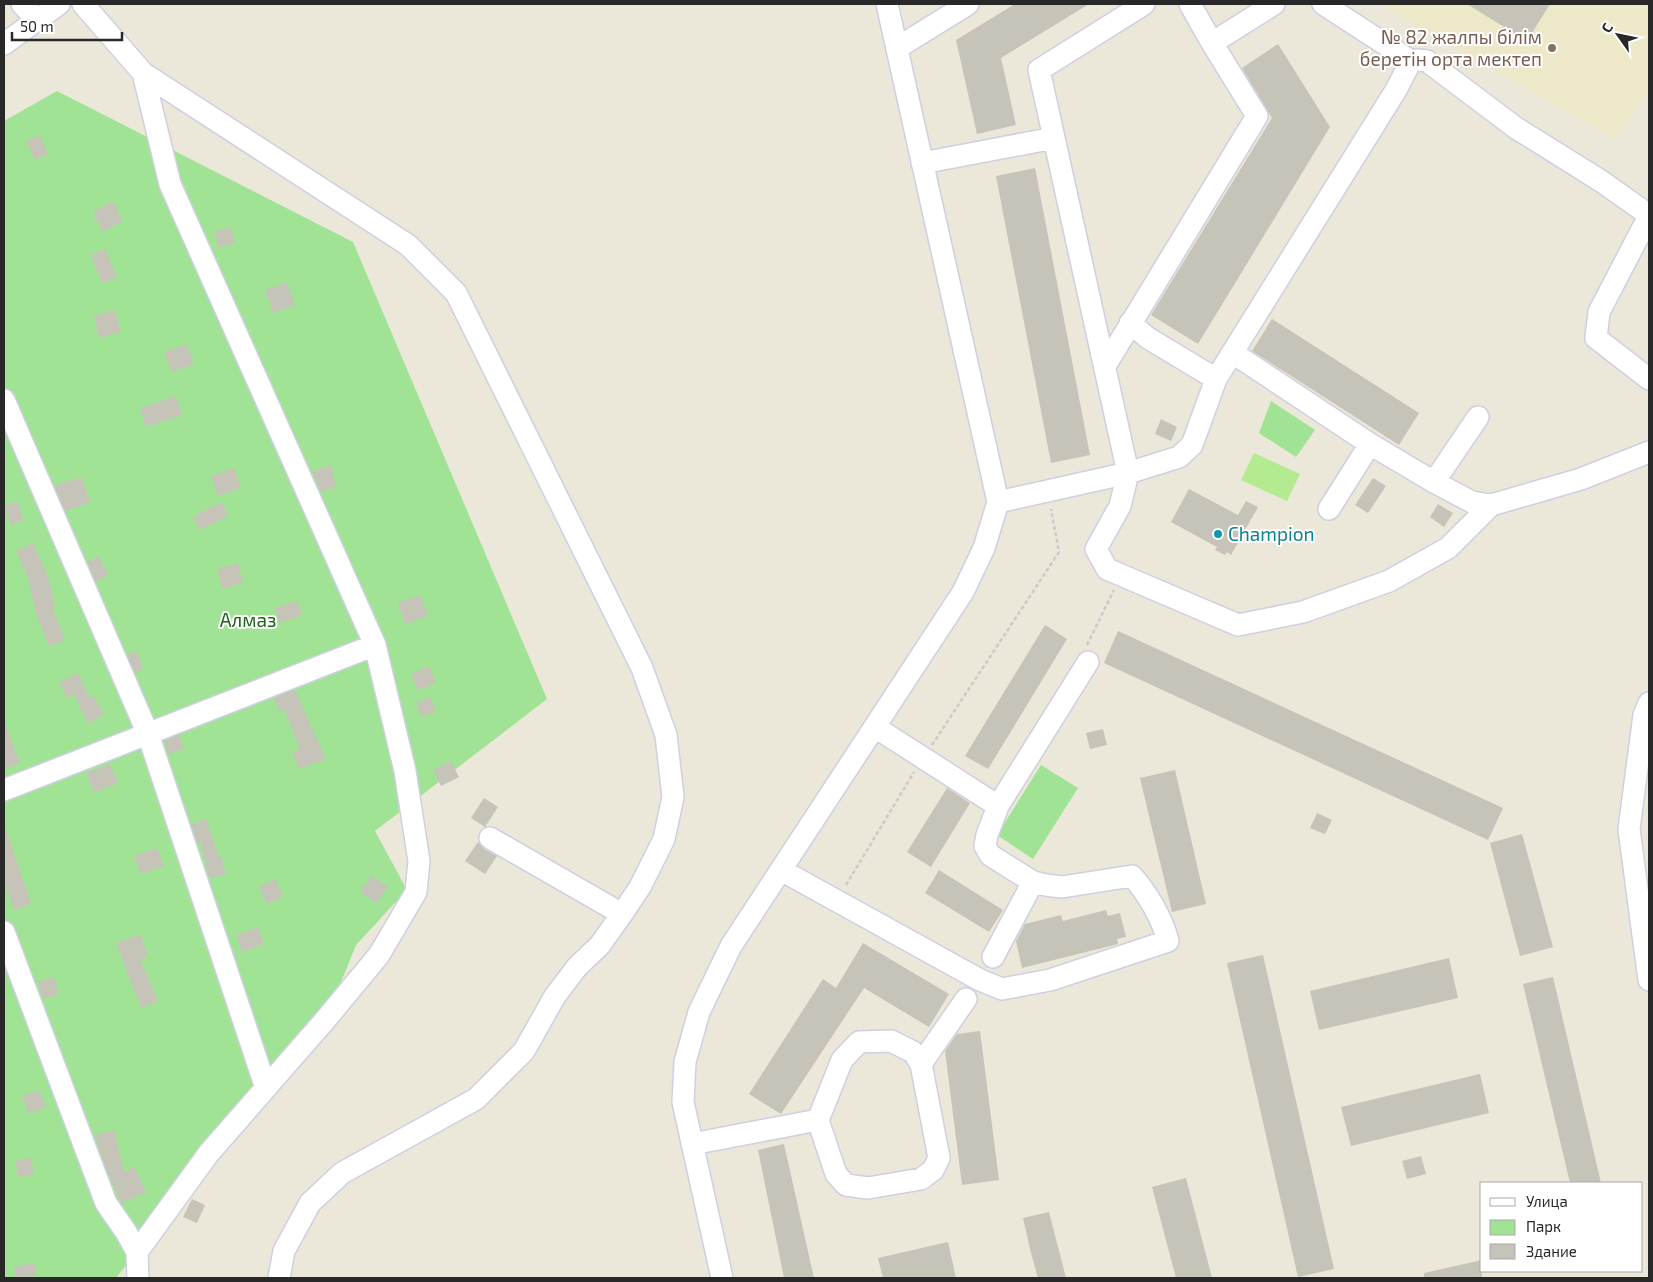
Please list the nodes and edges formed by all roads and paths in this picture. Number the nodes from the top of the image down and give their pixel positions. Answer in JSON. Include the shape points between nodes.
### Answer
{"nodes":[{"id":1,"x":22,"y":4,"type":"edge"},
{"id":2,"x":60,"y":4,"type":"edge"},
{"id":3,"x":83,"y":4,"type":"edge"},
{"id":4,"x":887,"y":4,"type":"edge"},
{"id":5,"x":968,"y":4,"type":"edge"},
{"id":6,"x":1144,"y":4,"type":"edge"},
{"id":7,"x":1190,"y":4,"type":"edge"},
{"id":8,"x":1274,"y":4,"type":"edge"},
{"id":9,"x":1323,"y":4,"type":"edge"},
{"id":10,"x":37,"y":20,"type":"junction"},
{"id":11,"x":1212,"y":43,"type":"junction"},
{"id":12,"x":4,"y":44,"type":"edge"},
{"id":13,"x":896,"y":48,"type":"junction"},
{"id":14,"x":1411,"y":61,"type":"junction"},
{"id":15,"x":143,"y":73,"type":"junction"},
{"id":16,"x":1054,"y":138,"type":"junction"},
{"id":17,"x":922,"y":163,"type":"junction"},
{"id":18,"x":1649,"y":215,"type":"edge"},
{"id":19,"x":1130,"y":323,"type":"junction"},
{"id":20,"x":1233,"y":352,"type":"junction"},
{"id":21,"x":1105,"y":366,"type":"junction"},
{"id":22,"x":1216,"y":379,"type":"junction"},
{"id":23,"x":1649,"y":379,"type":"edge"},
{"id":24,"x":4,"y":400,"type":"edge"},
{"id":25,"x":1478,"y":417,"type":"dead end"},
{"id":26,"x":1370,"y":444,"type":"junction"},
{"id":27,"x":1649,"y":452,"type":"edge"},
{"id":28,"x":1128,"y":473,"type":"junction"},
{"id":29,"x":1434,"y":482,"type":"junction"},
{"id":30,"x":1048,"y":490,"type":"junction"},
{"id":31,"x":998,"y":502,"type":"junction"},
{"id":32,"x":1491,"y":505,"type":"junction"},
{"id":33,"x":1329,"y":509,"type":"dead end"},
{"id":34,"x":1122,"y":575,"type":"junction"},
{"id":35,"x":374,"y":645,"type":"junction"},
{"id":36,"x":1088,"y":662,"type":"joint"},
{"id":37,"x":1649,"y":703,"type":"edge"},
{"id":38,"x":875,"y":727,"type":"junction"},
{"id":39,"x":148,"y":734,"type":"junction"},
{"id":40,"x":923,"y":758,"type":"junction"},
{"id":41,"x":4,"y":790,"type":"edge"},
{"id":42,"x":998,"y":806,"type":"junction"},
{"id":43,"x":490,"y":838,"type":"dead end"},
{"id":44,"x":780,"y":870,"type":"junction"},
{"id":45,"x":1033,"y":882,"type":"junction"},
{"id":46,"x":836,"y":902,"type":"junction"},
{"id":47,"x":622,"y":914,"type":"junction"},
{"id":48,"x":4,"y":932,"type":"edge"},
{"id":49,"x":993,"y":957,"type":"dead end"},
{"id":50,"x":1649,"y":980,"type":"edge"},
{"id":51,"x":966,"y":999,"type":"dead end"},
{"id":52,"x":921,"y":1064,"type":"junction"},
{"id":53,"x":266,"y":1088,"type":"junction"},
{"id":54,"x":818,"y":1120,"type":"junction"},
{"id":55,"x":692,"y":1144,"type":"junction"},
{"id":56,"x":136,"y":1252,"type":"junction"},
{"id":57,"x":138,"y":1278,"type":"edge"},
{"id":58,"x":279,"y":1278,"type":"edge"},
{"id":59,"x":722,"y":1278,"type":"edge"}],
"edges":[{"from":1,"to":10,"type":"street"},
{"from":2,"to":10,"type":"street"},
{"from":3,"to":15,"type":"street"},
{"from":4,"to":13,"type":"street"},
{"from":5,"to":13,"type":"street"},
{"from":6,"to":16,"type":"street","via":[[1039,70]]},
{"from":7,"to":11,"type":"street"},
{"from":8,"to":11,"type":"street"},
{"from":9,"to":14,"type":"street"},
{"from":10,"to":12,"type":"street"},
{"from":11,"to":19,"type":"street","via":[[1257,116]]},
{"from":13,"to":17,"type":"street"},
{"from":14,"to":18,"type":"street","via":[[1427,61],[1516,128],[1602,181]]},
{"from":14,"to":20,"type":"street"},
{"from":15,"to":35,"type":"street","via":[[170,184]]},
{"from":15,"to":47,"type":"street","via":[[408,245],[456,293],[642,668],[666,735],[673,797],[664,839],[640,887]]},
{"from":16,"to":17,"type":"street"},
{"from":16,"to":21,"type":"street"},
{"from":17,"to":31,"type":"street"},
{"from":18,"to":23,"type":"street","via":[[1599,312],[1596,338]]},
{"from":19,"to":21,"type":"street"},
{"from":19,"to":22,"type":"street","via":[[1148,338]]},
{"from":20,"to":22,"type":"street"},
{"from":20,"to":26,"type":"street"},
{"from":21,"to":28,"type":"street"},
{"from":22,"to":28,"type":"street","via":[[1192,445],[1179,457]]},
{"from":24,"to":39,"type":"street"},
{"from":25,"to":29,"type":"street"},
{"from":26,"to":29,"type":"street"},
{"from":26,"to":33,"type":"street"},
{"from":27,"to":32,"type":"street","via":[[1581,479]]},
{"from":28,"to":30,"type":"street"},
{"from":28,"to":34,"type":"street","via":[[1120,506],[1096,549],[1106,569]]},
{"from":29,"to":32,"type":"street","via":[[1472,502]]},
{"from":30,"to":31,"type":"street"},
{"from":30,"to":40,"type":"path","via":[[1059,552]]},
{"from":31,"to":38,"type":"street","via":[[984,548],[963,592]]},
{"from":32,"to":34,"type":"street","via":[[1448,548],[1389,581],[1303,612],[1238,625]]},
{"from":34,"to":36,"type":"path","via":[[1087,644]]},
{"from":35,"to":39,"type":"street"},
{"from":35,"to":53,"type":"street","via":[[405,771],[419,861],[416,892],[379,956]]},
{"from":36,"to":42,"type":"street"},
{"from":37,"to":50,"type":"street","via":[[1644,714],[1629,829]]},
{"from":38,"to":40,"type":"street"},
{"from":38,"to":44,"type":"street"},
{"from":39,"to":41,"type":"street"},
{"from":39,"to":53,"type":"street"},
{"from":40,"to":42,"type":"street"},
{"from":40,"to":46,"type":"path"},
{"from":42,"to":45,"type":"street","via":[[985,846],[990,855]]},
{"from":43,"to":47,"type":"street"},
{"from":44,"to":46,"type":"street"},
{"from":44,"to":55,"type":"street","via":[[731,946],[699,1012],[685,1062],[683,1102]]},
{"from":45,"to":46,"type":"street","via":[[1062,887],[1132,876],[1142,886],[1165,928],[1168,941],[1050,980],[1002,988],[980,980]]},
{"from":45,"to":49,"type":"street"},
{"from":47,"to":58,"type":"street","via":[[600,945],[577,967],[555,996],[524,1051],[476,1099],[342,1173],[310,1202],[284,1251]]},
{"from":48,"to":56,"type":"street","via":[[106,1203]]},
{"from":51,"to":52,"type":"street"},
{"from":52,"to":54,"type":"street","via":[[913,1052],[891,1041],[859,1042],[842,1060]]},
{"from":52,"to":54,"type":"street","via":[[939,1158],[933,1170],[921,1179],[868,1188],[846,1185],[836,1174]]},
{"from":53,"to":56,"type":"street","via":[[209,1153]]},
{"from":54,"to":55,"type":"street"},
{"from":55,"to":59,"type":"street"},
{"from":56,"to":57,"type":"street"}]}
